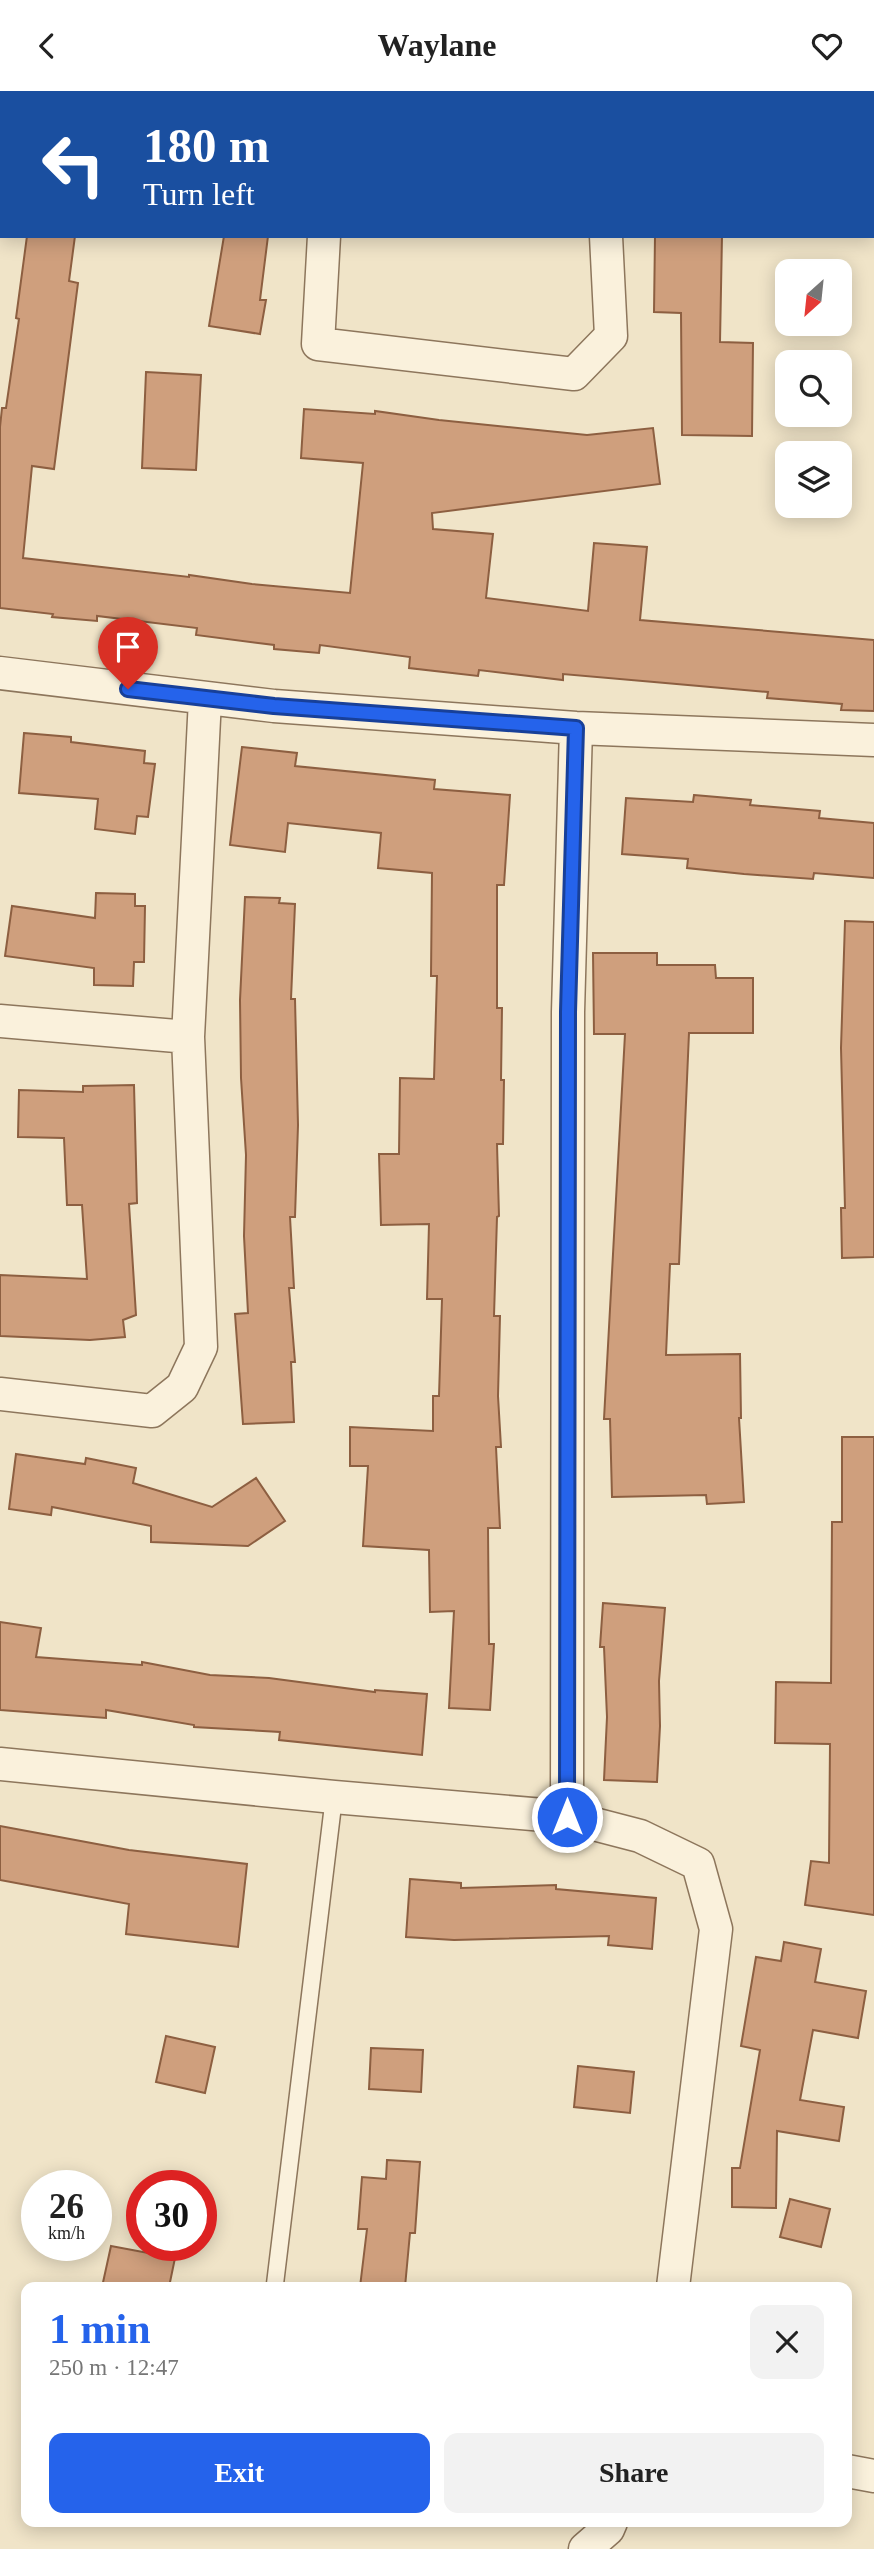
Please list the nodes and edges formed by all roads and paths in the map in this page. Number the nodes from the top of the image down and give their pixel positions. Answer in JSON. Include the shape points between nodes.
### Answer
{"nodes":[{"id":1,"x":324,"y":238,"type":"edge"},
{"id":2,"x":606,"y":238,"type":"edge"},
{"id":3,"x":0,"y":673,"type":"edge"},
{"id":4,"x":205,"y":699,"type":"junction"},
{"id":5,"x":576,"y":728,"type":"junction"},
{"id":6,"x":874,"y":740,"type":"edge"},
{"id":7,"x":0,"y":1021,"type":"edge"},
{"id":8,"x":188,"y":1037,"type":"junction"},
{"id":9,"x":0,"y":1394,"type":"edge"},
{"id":10,"x":0,"y":1764,"type":"edge"},
{"id":11,"x":334,"y":1797,"type":"junction"},
{"id":12,"x":567,"y":1817,"type":"junction"},
{"id":13,"x":275,"y":2282,"type":"edge"},
{"id":14,"x":674,"y":2282,"type":"edge"},
{"id":15,"x":852,"y":2472,"type":"edge"},
{"id":16,"x":874,"y":2476,"type":"edge"},
{"id":17,"x":609,"y":2527,"type":"edge"},
{"id":18,"x":584,"y":2549,"type":"edge"}],
"edges":[{"from":1,"to":2,"type":"street","via":[[318,344],[574,374],[611,336]]},
{"from":3,"to":4,"type":"street"},
{"from":4,"to":5,"type":"street"},
{"from":4,"to":8,"type":"street"},
{"from":5,"to":6,"type":"street"},
{"from":5,"to":12,"type":"street","via":[[568,1012]]},
{"from":7,"to":8,"type":"street"},
{"from":8,"to":9,"type":"street","via":[[201,1347],[182,1387],[152,1411]]},
{"from":10,"to":11,"type":"street"},
{"from":11,"to":12,"type":"street"},
{"from":11,"to":13,"type":"lane"},
{"from":12,"to":14,"type":"street","via":[[640,1836],[698,1864],[716,1929]]},
{"from":15,"to":16,"type":"street"},
{"from":17,"to":18,"type":"street"}]}
